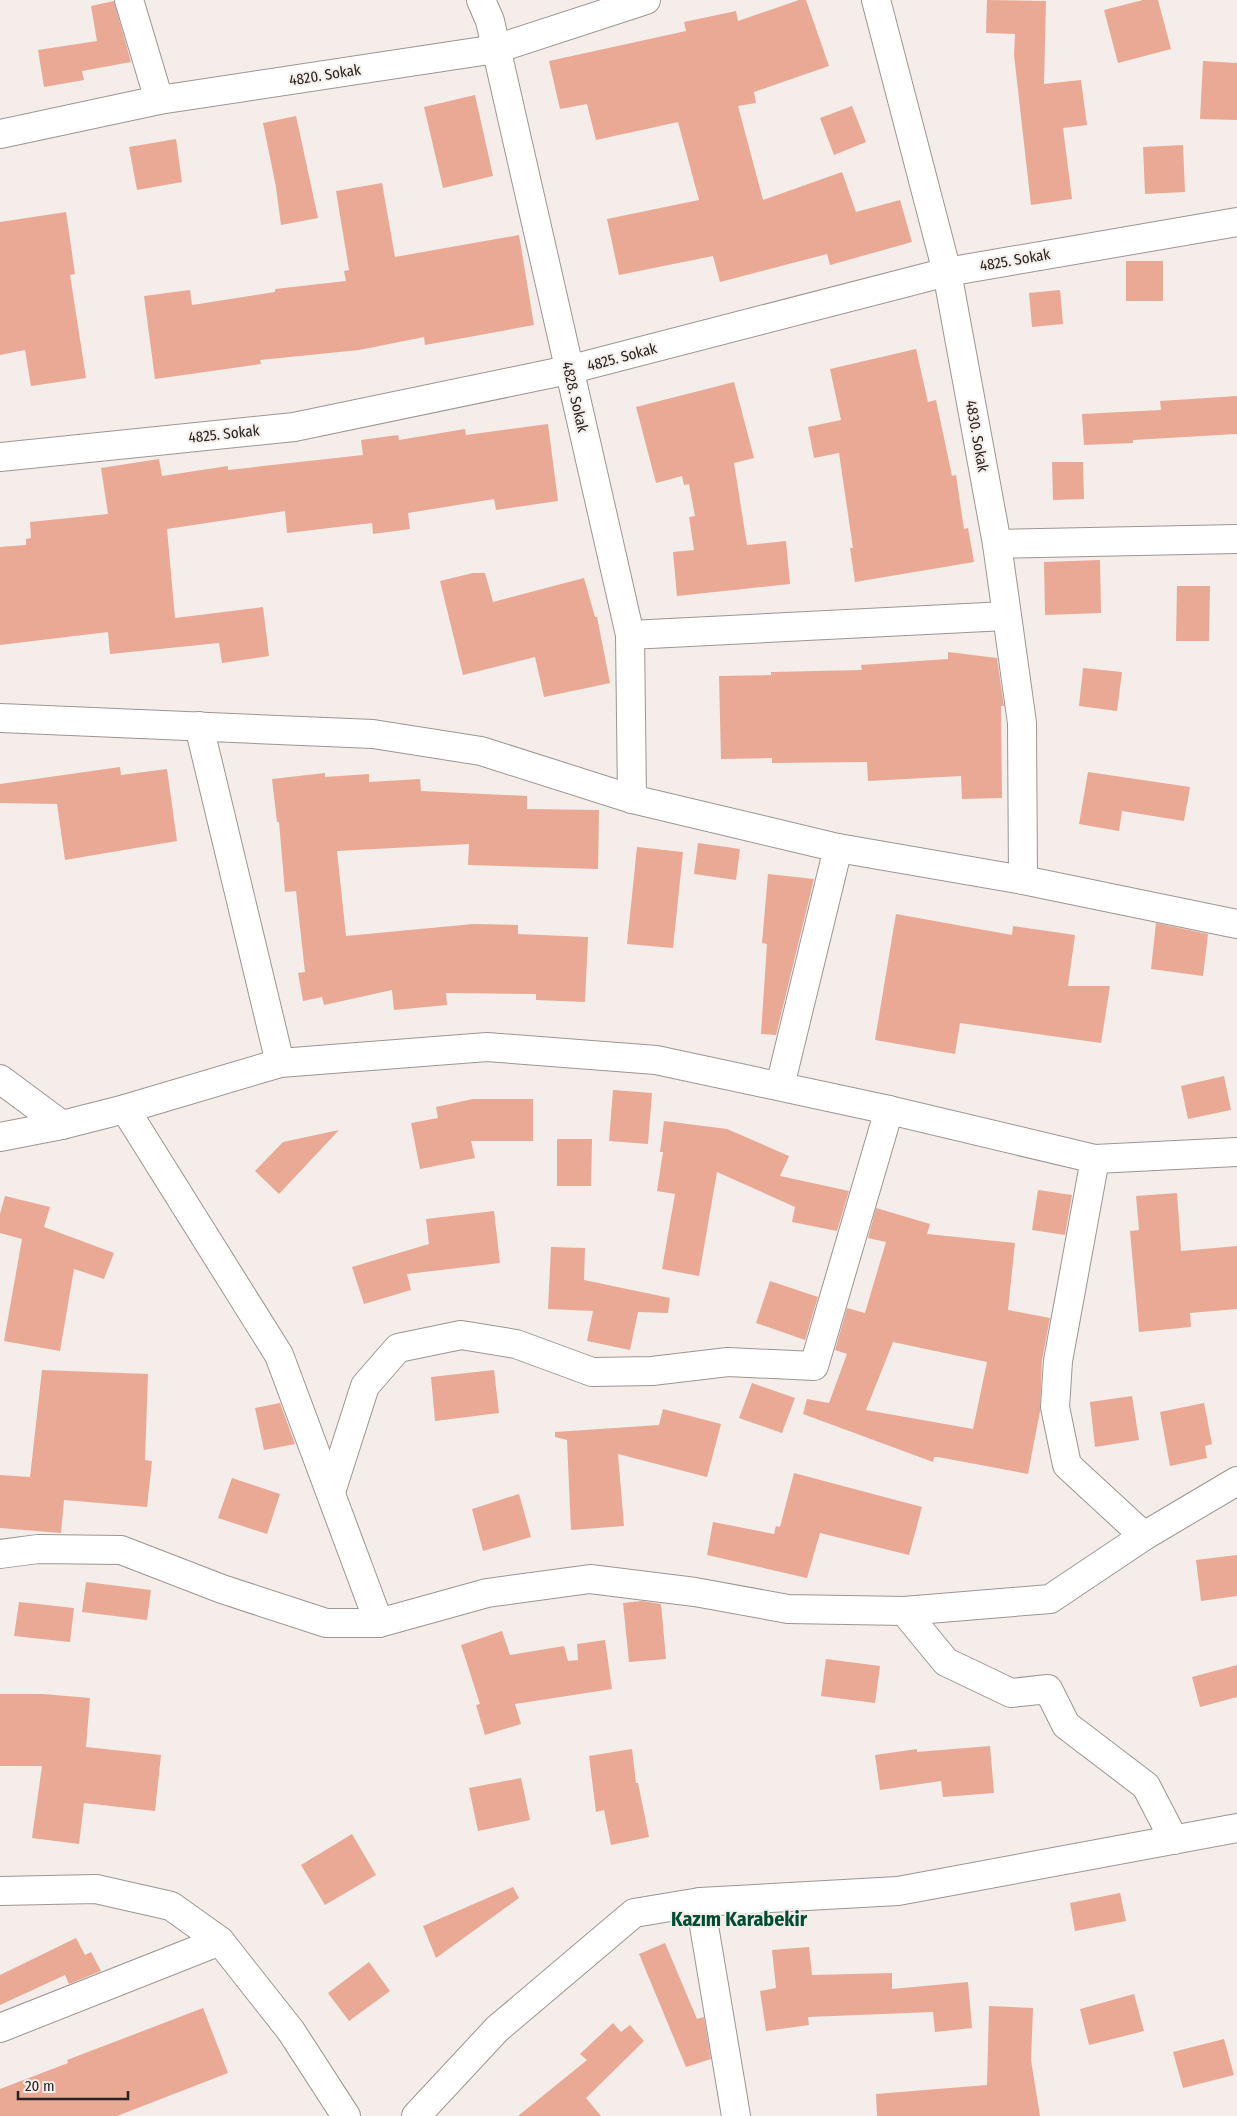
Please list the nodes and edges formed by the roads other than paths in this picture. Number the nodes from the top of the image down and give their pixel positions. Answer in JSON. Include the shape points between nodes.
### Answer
{"nodes":[{"id":1,"x":129,"y":0,"type":"edge"},
{"id":2,"x":481,"y":0,"type":"edge"},
{"id":3,"x":646,"y":0,"type":"edge"},
{"id":4,"x":876,"y":0,"type":"edge"},
{"id":5,"x":496,"y":49,"type":"junction"},
{"id":6,"x":159,"y":100,"type":"junction"},
{"id":7,"x":0,"y":134,"type":"edge"},
{"id":8,"x":1237,"y":222,"type":"edge"},
{"id":9,"x":947,"y":272,"type":"junction"},
{"id":10,"x":568,"y":370,"type":"junction"},
{"id":11,"x":0,"y":457,"type":"edge"},
{"id":12,"x":1237,"y":539,"type":"edge"},
{"id":13,"x":997,"y":544,"type":"junction"},
{"id":14,"x":1006,"y":616,"type":"junction"},
{"id":15,"x":630,"y":635,"type":"junction"},
{"id":16,"x":0,"y":718,"type":"edge"},
{"id":17,"x":199,"y":726,"type":"junction"},
{"id":18,"x":632,"y":799,"type":"junction"},
{"id":19,"x":838,"y":848,"type":"junction"},
{"id":20,"x":1023,"y":880,"type":"junction"},
{"id":21,"x":1237,"y":924,"type":"edge"},
{"id":22,"x":280,"y":1063,"type":"junction"},
{"id":23,"x":0,"y":1079,"type":"edge"},
{"id":24,"x":780,"y":1086,"type":"junction"},
{"id":25,"x":125,"y":1109,"type":"junction"},
{"id":26,"x":889,"y":1110,"type":"junction"},
{"id":27,"x":62,"y":1125,"type":"junction"},
{"id":28,"x":0,"y":1137,"type":"edge"},
{"id":29,"x":1237,"y":1152,"type":"edge"},
{"id":30,"x":1096,"y":1159,"type":"junction"},
{"id":31,"x":1237,"y":1481,"type":"edge"},
{"id":32,"x":331,"y":1492,"type":"junction"},
{"id":33,"x":1144,"y":1536,"type":"junction"},
{"id":34,"x":0,"y":1554,"type":"edge"},
{"id":35,"x":904,"y":1611,"type":"junction"},
{"id":36,"x":379,"y":1623,"type":"junction"},
{"id":37,"x":1237,"y":1828,"type":"edge"},
{"id":38,"x":1174,"y":1840,"type":"junction"},
{"id":39,"x":0,"y":1891,"type":"edge"},
{"id":40,"x":700,"y":1902,"type":"junction"},
{"id":41,"x":220,"y":1941,"type":"junction"},
{"id":42,"x":0,"y":2028,"type":"edge"},
{"id":43,"x":346,"y":2116,"type":"edge"},
{"id":44,"x":416,"y":2116,"type":"edge"},
{"id":45,"x":736,"y":2116,"type":"edge"}],
"edges":[{"from":1,"to":6,"type":"street"},
{"from":2,"to":5,"type":"street","name":"4828. Sokak"},
{"from":3,"to":5,"type":"street","name":"4820. Sokak"},
{"from":4,"to":9,"type":"street","name":"4830. Sokak"},
{"from":5,"to":6,"type":"street","name":"4820. Sokak"},
{"from":5,"to":10,"type":"street","name":"4828. Sokak"},
{"from":6,"to":7,"type":"street","name":"4820. Sokak"},
{"from":8,"to":9,"type":"street","name":"4825. Sokak"},
{"from":9,"to":10,"type":"street","name":"4825. Sokak"},
{"from":9,"to":13,"type":"street","name":"4830. Sokak"},
{"from":10,"to":11,"type":"street","name":"4825. Sokak","via":[[294,427]]},
{"from":10,"to":15,"type":"street","name":"4828. Sokak"},
{"from":12,"to":13,"type":"street"},
{"from":13,"to":14,"type":"street","name":"4830. Sokak"},
{"from":14,"to":15,"type":"street"},
{"from":14,"to":20,"type":"street","name":"4830. Sokak","via":[[1022,723]]},
{"from":15,"to":18,"type":"street","name":"4828. Sokak"},
{"from":16,"to":17,"type":"street"},
{"from":17,"to":18,"type":"street","via":[[373,734],[481,751]]},
{"from":17,"to":22,"type":"street"},
{"from":18,"to":19,"type":"street"},
{"from":19,"to":20,"type":"street"},
{"from":19,"to":24,"type":"street"},
{"from":20,"to":21,"type":"street"},
{"from":22,"to":24,"type":"street","via":[[487,1047],[656,1060]]},
{"from":22,"to":25,"type":"street"},
{"from":23,"to":27,"type":"street"},
{"from":24,"to":26,"type":"street"},
{"from":25,"to":27,"type":"street"},
{"from":25,"to":32,"type":"street","via":[[279,1355]]},
{"from":26,"to":30,"type":"street"},
{"from":26,"to":32,"type":"street","via":[[814,1366],[728,1362],[652,1372],[592,1372],[516,1344],[461,1335],[398,1348],[365,1386]]},
{"from":27,"to":28,"type":"street"},
{"from":29,"to":30,"type":"street"},
{"from":30,"to":33,"type":"street","via":[[1058,1361],[1055,1408],[1067,1465]]},
{"from":31,"to":33,"type":"street"},
{"from":32,"to":36,"type":"street"},
{"from":33,"to":35,"type":"street","via":[[1050,1599]]},
{"from":34,"to":36,"type":"street","via":[[38,1549],[121,1550],[222,1589],[326,1623]]},
{"from":35,"to":36,"type":"street","via":[[788,1609],[695,1592],[590,1580],[487,1593]]},
{"from":35,"to":38,"type":"street","via":[[946,1662],[1011,1693],[1048,1689],[1066,1725],[1146,1786]]},
{"from":37,"to":38,"type":"street"},
{"from":38,"to":40,"type":"street","via":[[898,1891]]},
{"from":39,"to":41,"type":"street","via":[[96,1889],[171,1906]]},
{"from":40,"to":44,"type":"street","via":[[634,1913],[497,2029]]},
{"from":40,"to":45,"type":"street"},
{"from":41,"to":42,"type":"street"},
{"from":41,"to":43,"type":"street","via":[[291,2031]]}]}
